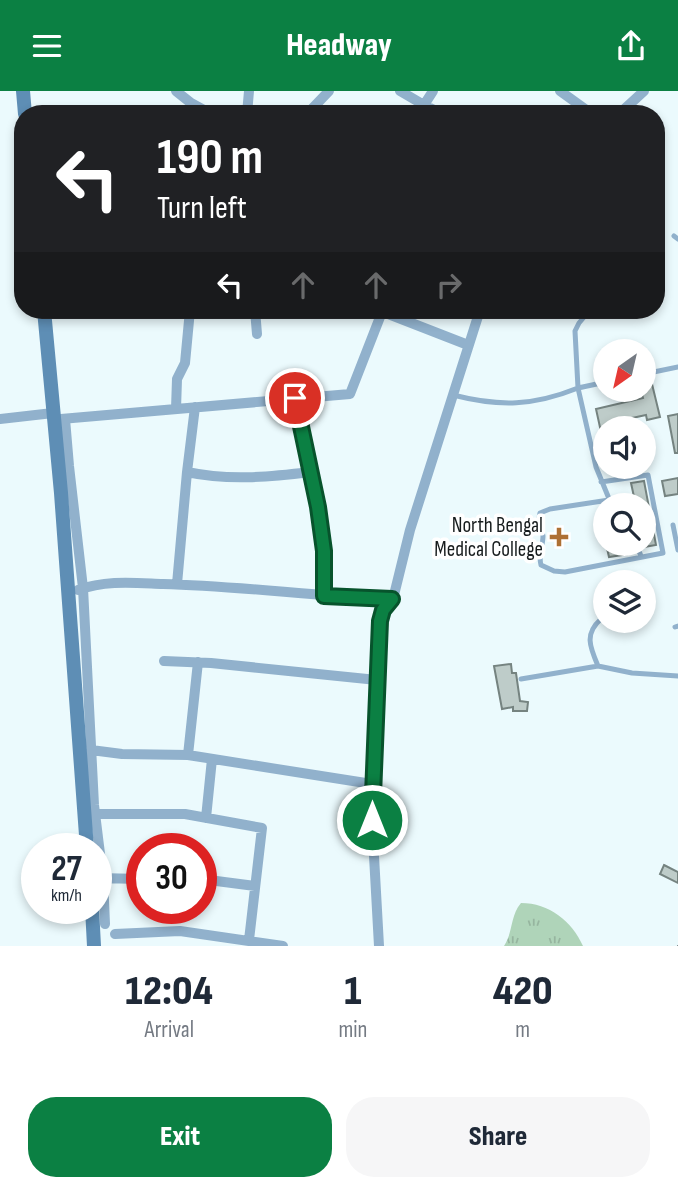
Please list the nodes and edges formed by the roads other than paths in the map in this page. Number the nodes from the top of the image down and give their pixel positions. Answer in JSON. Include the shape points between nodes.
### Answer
{"nodes":[{"id":1,"x":176,"y":91,"type":"edge"},
{"id":2,"x":329,"y":91,"type":"edge"},
{"id":3,"x":400,"y":91,"type":"edge"},
{"id":4,"x":560,"y":91,"type":"edge"},
{"id":5,"x":644,"y":91,"type":"edge"},
{"id":6,"x":191,"y":103,"type":"joint"},
{"id":7,"x":195,"y":105,"type":"edge"},
{"id":8,"x":316,"y":105,"type":"edge"},
{"id":9,"x":417,"y":105,"type":"edge"},
{"id":10,"x":579,"y":105,"type":"edge"},
{"id":11,"x":629,"y":105,"type":"edge"},
{"id":12,"x":45,"y":319,"type":"edge"},
{"id":13,"x":189,"y":319,"type":"edge"},
{"id":14,"x":256,"y":319,"type":"edge"},
{"id":15,"x":376,"y":319,"type":"edge"},
{"id":16,"x":400,"y":319,"type":"edge"},
{"id":17,"x":477,"y":319,"type":"edge"},
{"id":18,"x":582,"y":319,"type":"edge"},
{"id":19,"x":257,"y":334,"type":"dead end"},
{"id":20,"x":468,"y":345,"type":"junction"},
{"id":21,"x":678,"y":367,"type":"edge"},
{"id":22,"x":656,"y":372,"type":"edge"},
{"id":23,"x":593,"y":385,"type":"edge"},
{"id":24,"x":578,"y":388,"type":"junction"},
{"id":25,"x":453,"y":395,"type":"junction"},
{"id":26,"x":295,"y":398,"type":"junction"},
{"id":27,"x":195,"y":407,"type":"junction"},
{"id":28,"x":176,"y":409,"type":"junction"},
{"id":29,"x":58,"y":417,"type":"junction"},
{"id":30,"x":0,"y":419,"type":"edge"},
{"id":31,"x":187,"y":472,"type":"junction"},
{"id":32,"x":311,"y":472,"type":"junction"},
{"id":33,"x":601,"y":482,"type":"junction"},
{"id":34,"x":606,"y":493,"type":"edge"},
{"id":35,"x":651,"y":493,"type":"edge"},
{"id":36,"x":593,"y":505,"type":"edge"},
{"id":37,"x":656,"y":517,"type":"edge"},
{"id":38,"x":673,"y":525,"type":"dead end"},
{"id":39,"x":677,"y":536,"type":"edge"},
{"id":40,"x":678,"y":550,"type":"edge"},
{"id":41,"x":656,"y":554,"type":"edge"},
{"id":42,"x":641,"y":556,"type":"edge"},
{"id":43,"x":177,"y":584,"type":"junction"},
{"id":44,"x":83,"y":588,"type":"junction"},
{"id":45,"x":68,"y":594,"type":"junction"},
{"id":46,"x":324,"y":596,"type":"junction"},
{"id":47,"x":392,"y":599,"type":"junction"},
{"id":48,"x":593,"y":626,"type":"edge"},
{"id":49,"x":164,"y":661,"type":"dead end"},
{"id":50,"x":198,"y":662,"type":"junction"},
{"id":51,"x":598,"y":666,"type":"junction"},
{"id":52,"x":678,"y":676,"type":"edge"},
{"id":53,"x":521,"y":679,"type":"dead end"},
{"id":54,"x":377,"y":680,"type":"junction"},
{"id":55,"x":91,"y":750,"type":"junction"},
{"id":56,"x":188,"y":755,"type":"junction"},
{"id":57,"x":212,"y":759,"type":"junction"},
{"id":58,"x":373,"y":784,"type":"junction"},
{"id":59,"x":95,"y":814,"type":"junction"},
{"id":60,"x":206,"y":818,"type":"junction"},
{"id":61,"x":87,"y":833,"type":"edge"},
{"id":62,"x":96,"y":833,"type":"edge"},
{"id":63,"x":217,"y":881,"type":"edge"},
{"id":64,"x":255,"y":886,"type":"junction"},
{"id":65,"x":93,"y":924,"type":"edge"},
{"id":66,"x":115,"y":934,"type":"dead end"},
{"id":67,"x":249,"y":940,"type":"junction"},
{"id":68,"x":94,"y":946,"type":"edge"},
{"id":69,"x":283,"y":946,"type":"edge"},
{"id":70,"x":379,"y":946,"type":"edge"}],
"edges":[{"from":1,"to":6,"type":"street"},
{"from":2,"to":8,"type":"street"},
{"from":3,"to":9,"type":"street"},
{"from":4,"to":10,"type":"street"},
{"from":5,"to":11,"type":"street"},
{"from":6,"to":7,"type":"street"},
{"from":12,"to":29,"type":"street"},
{"from":13,"to":28,"type":"street"},
{"from":14,"to":19,"type":"street"},
{"from":15,"to":26,"type":"street","via":[[350,394]]},
{"from":16,"to":20,"type":"street"},
{"from":17,"to":20,"type":"street"},
{"from":18,"to":24,"type":"lane","via":[[575,331]]},
{"from":20,"to":25,"type":"street"},
{"from":21,"to":22,"type":"lane"},
{"from":23,"to":24,"type":"lane"},
{"from":24,"to":25,"type":"lane","via":[[525,403],[488,403]]},
{"from":24,"to":33,"type":"lane"},
{"from":25,"to":47,"type":"street"},
{"from":26,"to":27,"type":"street"},
{"from":26,"to":32,"type":"street"},
{"from":27,"to":28,"type":"street"},
{"from":27,"to":31,"type":"street"},
{"from":28,"to":29,"type":"street"},
{"from":29,"to":30,"type":"street"},
{"from":29,"to":44,"type":"street","via":[[69,466]]},
{"from":29,"to":45,"type":"street"},
{"from":31,"to":32,"type":"street","via":[[258,479]]},
{"from":31,"to":43,"type":"street"},
{"from":32,"to":46,"type":"street","via":[[324,551]]},
{"from":33,"to":34,"type":"lane"},
{"from":33,"to":35,"type":"lane","via":[[645,473]]},
{"from":36,"to":42,"type":"lane","via":[[540,513],[541,565],[565,572]]},
{"from":37,"to":41,"type":"lane","via":[[663,553]]},
{"from":38,"to":39,"type":"lane"},
{"from":39,"to":40,"type":"lane"},
{"from":43,"to":44,"type":"street","via":[[109,582]]},
{"from":43,"to":46,"type":"street"},
{"from":44,"to":45,"type":"street"},
{"from":44,"to":55,"type":"street"},
{"from":45,"to":61,"type":"street"},
{"from":46,"to":47,"type":"street"},
{"from":47,"to":54,"type":"street","via":[[380,617]]},
{"from":48,"to":51,"type":"lane","via":[[590,636]]},
{"from":49,"to":50,"type":"street"},
{"from":50,"to":54,"type":"street"},
{"from":50,"to":56,"type":"street"},
{"from":51,"to":52,"type":"lane"},
{"from":51,"to":53,"type":"lane"},
{"from":54,"to":58,"type":"street"},
{"from":55,"to":56,"type":"street"},
{"from":55,"to":59,"type":"street"},
{"from":56,"to":57,"type":"street"},
{"from":57,"to":58,"type":"street"},
{"from":57,"to":60,"type":"street"},
{"from":58,"to":70,"type":"street"},
{"from":59,"to":60,"type":"street"},
{"from":59,"to":62,"type":"street"},
{"from":60,"to":64,"type":"street","via":[[262,828]]},
{"from":63,"to":64,"type":"street"},
{"from":64,"to":67,"type":"street"},
{"from":65,"to":68,"type":"street"},
{"from":66,"to":67,"type":"street","via":[[180,931]]},
{"from":67,"to":69,"type":"street"}]}
